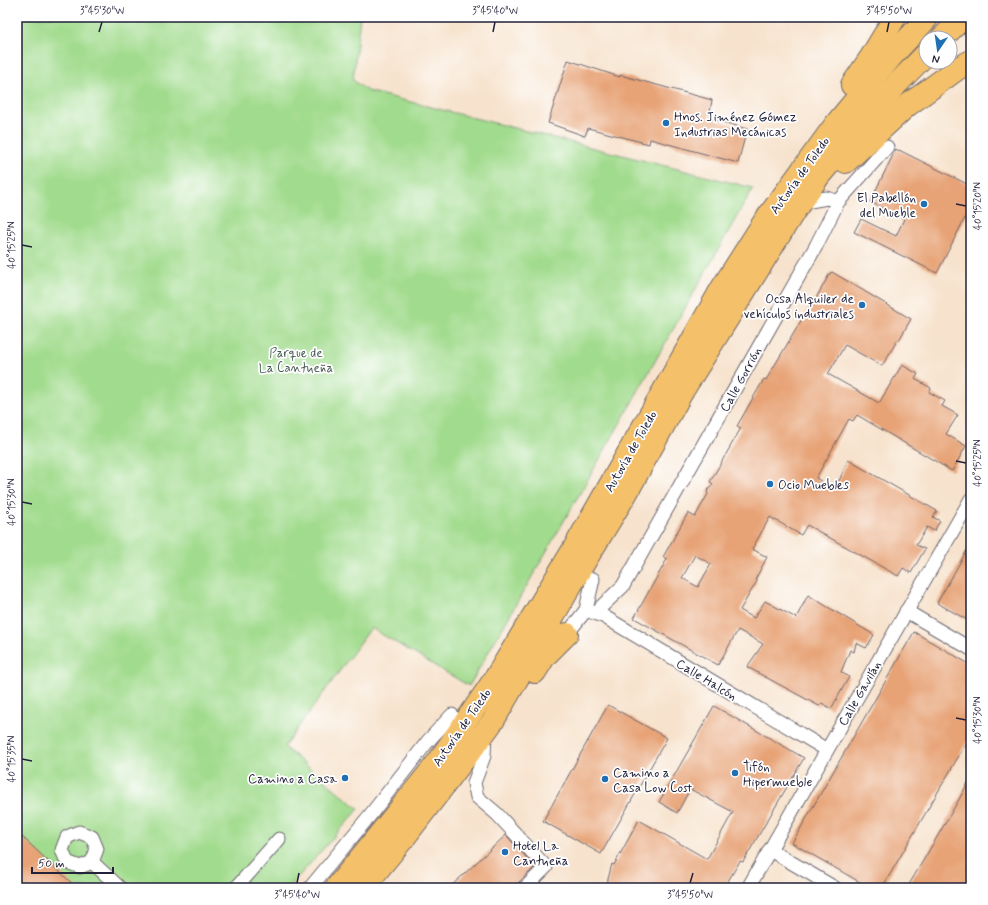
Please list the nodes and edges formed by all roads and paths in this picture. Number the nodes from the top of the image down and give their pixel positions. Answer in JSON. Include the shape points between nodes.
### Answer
{"nodes":[{"id":1,"x":895,"y":17,"type":"edge"},
{"id":2,"x":928,"y":17,"type":"edge"},
{"id":3,"x":964,"y":17,"type":"edge"},
{"id":4,"x":950,"y":30,"type":"edge"},
{"id":5,"x":971,"y":61,"type":"edge"},
{"id":6,"x":918,"y":62,"type":"edge"},
{"id":7,"x":887,"y":147,"type":"dead end"},
{"id":8,"x":838,"y":202,"type":"junction"},
{"id":9,"x":802,"y":206,"type":"junction"},
{"id":10,"x":764,"y":222,"type":"junction"},
{"id":11,"x":626,"y":494,"type":"junction"},
{"id":12,"x":971,"y":499,"type":"edge"},
{"id":13,"x":563,"y":567,"type":"junction"},
{"id":14,"x":593,"y":579,"type":"joint"},
{"id":15,"x":906,"y":611,"type":"junction"},
{"id":16,"x":592,"y":612,"type":"junction"},
{"id":17,"x":567,"y":634,"type":"joint"},
{"id":18,"x":971,"y":649,"type":"edge"},
{"id":19,"x":452,"y":715,"type":"joint"},
{"id":20,"x":489,"y":726,"type":"junction"},
{"id":21,"x":827,"y":750,"type":"junction"},
{"id":22,"x":279,"y":839,"type":"dead end"},
{"id":23,"x":770,"y":850,"type":"junction"},
{"id":24,"x":92,"y":862,"type":"dead end"},
{"id":25,"x":120,"y":888,"type":"edge"},
{"id":26,"x":236,"y":888,"type":"edge"},
{"id":27,"x":310,"y":888,"type":"edge"},
{"id":28,"x":336,"y":888,"type":"edge"},
{"id":29,"x":363,"y":888,"type":"edge"},
{"id":30,"x":525,"y":888,"type":"edge"},
{"id":31,"x":748,"y":888,"type":"edge"},
{"id":32,"x":835,"y":888,"type":"edge"}],
"edges":[{"from":1,"to":10,"type":"highway"},
{"from":2,"to":10,"type":"highway","name":"Autovía de Toledo","via":[[835,125]]},
{"from":3,"to":4,"type":"highway"},
{"from":5,"to":9,"type":"highway","via":[[908,105],[842,165]]},
{"from":6,"to":9,"type":"highway","name":"Autovía de Toledo","via":[[819,176]]},
{"from":7,"to":8,"type":"street","name":"Calle Gorrión"},
{"from":8,"to":9,"type":"street","via":[[827,198]]},
{"from":8,"to":16,"type":"street","name":"Calle Gorrión","via":[[816,246],[623,586]]},
{"from":9,"to":11,"type":"highway","name":"Autovía de Toledo","via":[[682,392]]},
{"from":10,"to":13,"type":"highway","name":"Autovía de Toledo","via":[[722,288]]},
{"from":11,"to":14,"type":"highway"},
{"from":11,"to":20,"type":"highway","name":"Autovía de Toledo"},
{"from":12,"to":15,"type":"street","name":"Calle Gavilán"},
{"from":13,"to":19,"type":"highway","via":[[537,592],[486,672]]},
{"from":13,"to":28,"type":"highway","name":"Autovía de Toledo","via":[[496,677],[438,762]]},
{"from":14,"to":16,"type":"street"},
{"from":15,"to":18,"type":"street"},
{"from":15,"to":21,"type":"street","name":"Calle Gavilán"},
{"from":16,"to":17,"type":"street","name":"Calle Gorrión"},
{"from":16,"to":21,"type":"street","name":"Calle Halcón","via":[[613,622]]},
{"from":17,"to":20,"type":"highway","via":[[545,656],[512,707]]},
{"from":19,"to":27,"type":"street","via":[[428,741]]},
{"from":20,"to":29,"type":"highway","name":"Autovía de Toledo"},
{"from":20,"to":30,"type":"street","via":[[484,756],[474,783],[477,797],[497,814],[546,867]]},
{"from":21,"to":23,"type":"street","name":"Calle Gavilán"},
{"from":22,"to":26,"type":"street"},
{"from":23,"to":31,"type":"street","name":"Calle Gavilán"},
{"from":23,"to":32,"type":"street"},
{"from":24,"to":25,"type":"street"}]}
